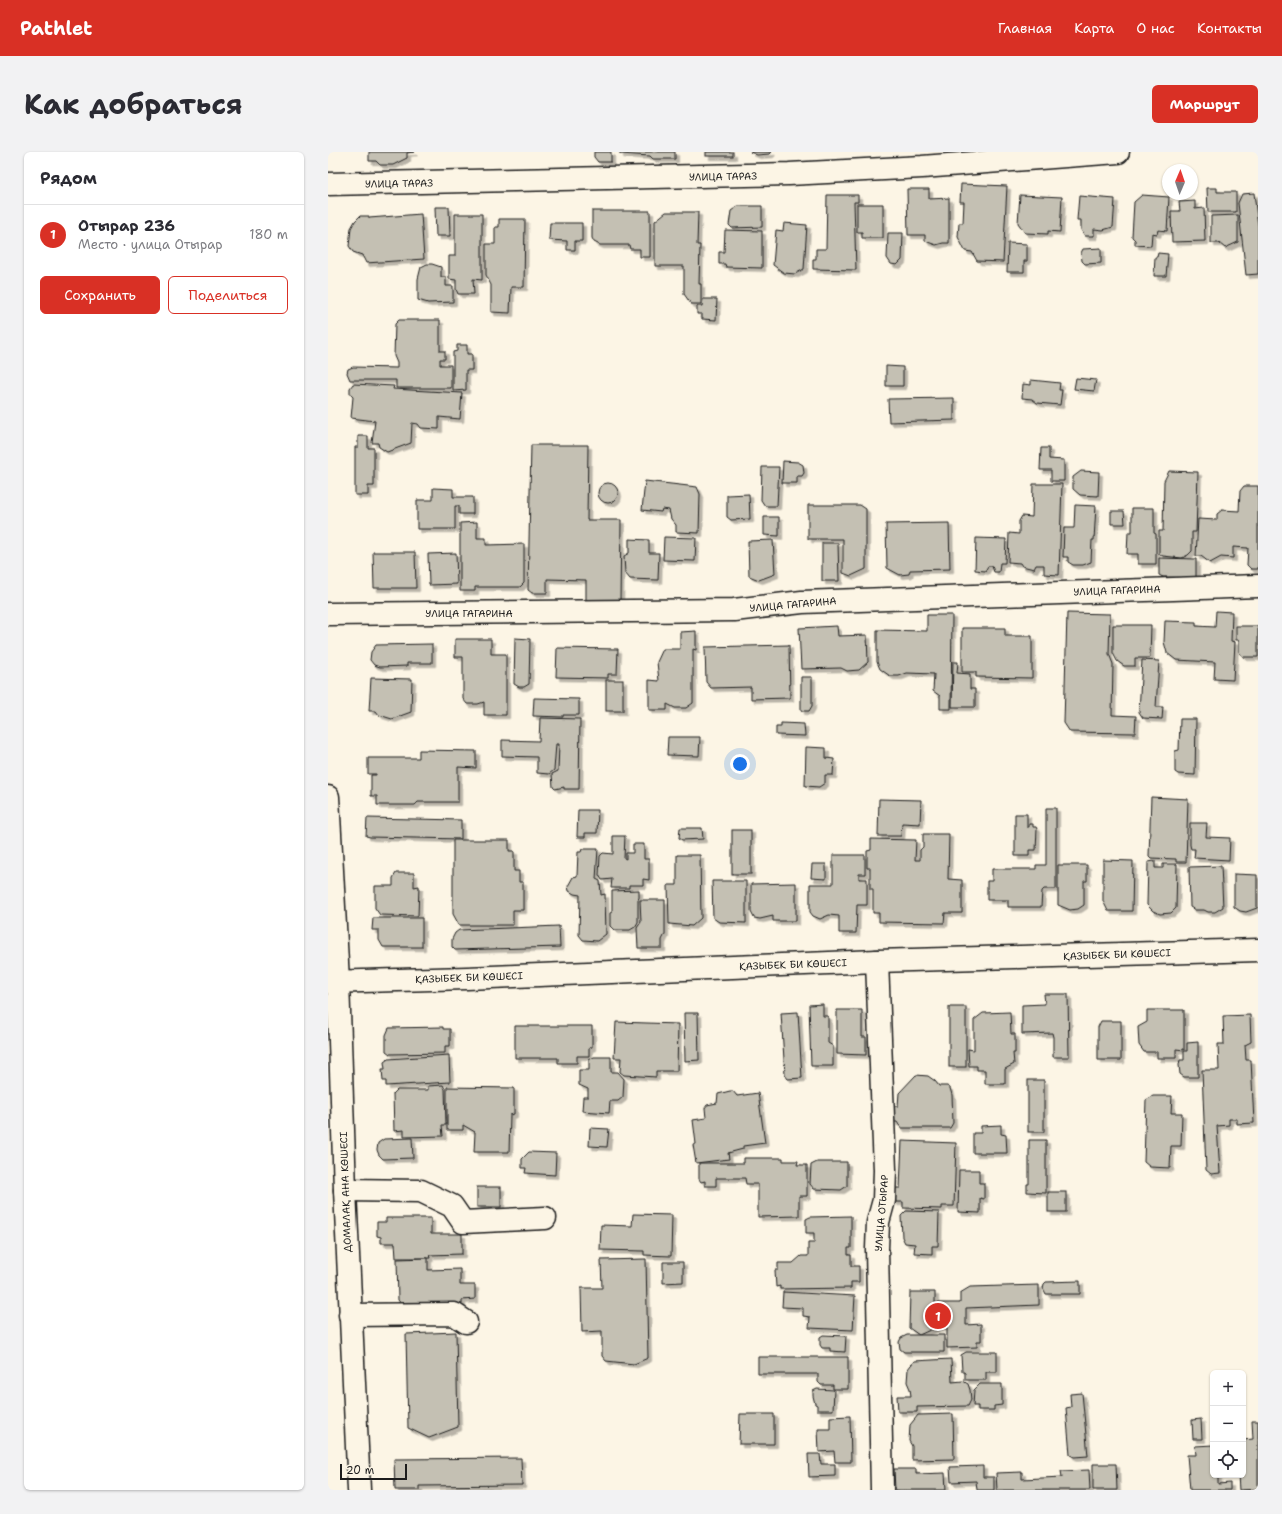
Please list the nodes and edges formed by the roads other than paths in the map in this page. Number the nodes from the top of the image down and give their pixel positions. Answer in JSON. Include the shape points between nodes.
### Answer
{"nodes":[{"id":1,"x":1118,"y":152,"type":"edge"},
{"id":2,"x":921,"y":160,"type":"edge"},
{"id":3,"x":328,"y":184,"type":"edge"},
{"id":4,"x":1258,"y":586,"type":"edge"},
{"id":5,"x":328,"y":614,"type":"edge"},
{"id":6,"x":328,"y":797,"type":"edge"},
{"id":7,"x":1258,"y":950,"type":"edge"},
{"id":8,"x":878,"y":961,"type":"junction"},
{"id":9,"x":333,"y":981,"type":"edge"},
{"id":10,"x":345,"y":1190,"type":"junction"},
{"id":11,"x":545,"y":1218,"type":"dead end"},
{"id":12,"x":350,"y":1315,"type":"junction"},
{"id":13,"x":466,"y":1322,"type":"dead end"},
{"id":14,"x":359,"y":1490,"type":"edge"},
{"id":15,"x":882,"y":1490,"type":"edge"}],
"edges":[{"from":1,"to":2,"type":"street","name":"УЛИЦА ТАРАЗ"},
{"from":2,"to":3,"type":"street","name":"УЛИЦА ТАРАЗ","via":[[789,174]]},
{"from":4,"to":5,"type":"street","name":"УЛИЦА ГАГАРИНА","via":[[802,602],[734,610]]},
{"from":6,"to":9,"type":"street","name":"ДОМАЛАҚ АНА КӨШЕСІ"},
{"from":7,"to":8,"type":"street","name":"ҚАЗЫБЕК БИ КӨШЕСІ"},
{"from":8,"to":9,"type":"street","name":"ҚАЗЫБЕК БИ КӨШЕСІ"},
{"from":8,"to":15,"type":"street","name":"УЛИЦА ОТЫРАР","via":[[885,1170],[884,1200],[878,1222],[877,1249]]},
{"from":9,"to":10,"type":"street","name":"ДОМАЛАҚ АНА КӨШЕСІ"},
{"from":10,"to":11,"type":"street","via":[[421,1191],[452,1206],[463,1222]]},
{"from":10,"to":12,"type":"street","name":"ДОМАЛАҚ АНА КӨШЕСІ"},
{"from":12,"to":13,"type":"street","via":[[454,1314]]},
{"from":12,"to":14,"type":"street","name":"ДОМАЛАҚ АНА КӨШЕСІ"}]}
